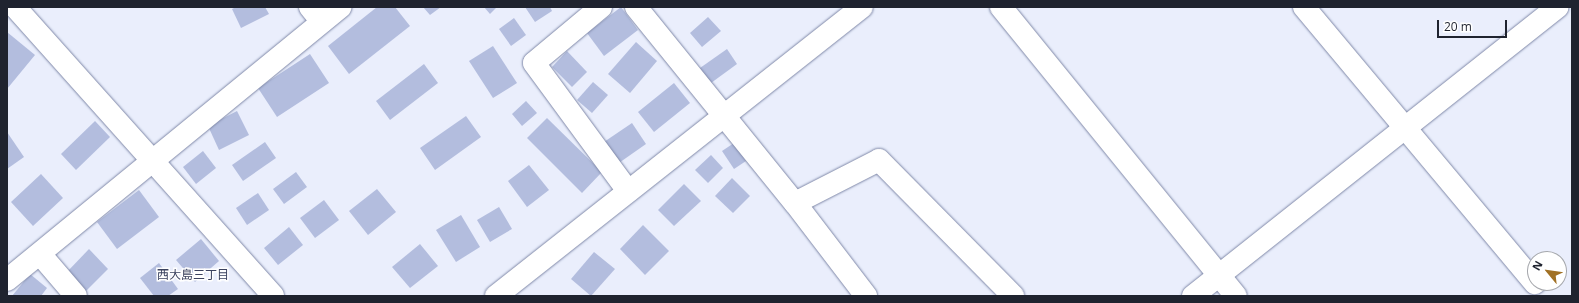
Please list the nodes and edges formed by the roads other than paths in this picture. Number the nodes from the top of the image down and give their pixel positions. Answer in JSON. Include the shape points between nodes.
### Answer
{"nodes":[{"id":1,"x":15,"y":7,"type":"edge"},
{"id":2,"x":341,"y":7,"type":"edge"},
{"id":3,"x":601,"y":7,"type":"edge"},
{"id":4,"x":636,"y":7,"type":"edge"},
{"id":5,"x":862,"y":7,"type":"edge"},
{"id":6,"x":1001,"y":7,"type":"edge"},
{"id":7,"x":1304,"y":7,"type":"edge"},
{"id":8,"x":1557,"y":7,"type":"edge"},
{"id":9,"x":316,"y":15,"type":"edge"},
{"id":10,"x":723,"y":114,"type":"junction"},
{"id":11,"x":1404,"y":128,"type":"junction"},
{"id":12,"x":151,"y":161,"type":"junction"},
{"id":13,"x":628,"y":191,"type":"junction"},
{"id":14,"x":795,"y":202,"type":"junction"},
{"id":15,"x":40,"y":254,"type":"junction"},
{"id":16,"x":1527,"y":274,"type":"edge"},
{"id":17,"x":1219,"y":275,"type":"junction"},
{"id":18,"x":7,"y":280,"type":"edge"},
{"id":19,"x":76,"y":296,"type":"edge"},
{"id":20,"x":273,"y":296,"type":"edge"},
{"id":21,"x":496,"y":296,"type":"edge"},
{"id":22,"x":866,"y":296,"type":"edge"},
{"id":23,"x":1013,"y":296,"type":"edge"},
{"id":24,"x":1193,"y":296,"type":"edge"},
{"id":25,"x":1236,"y":296,"type":"edge"}],
"edges":[{"from":1,"to":12,"type":"street"},
{"from":2,"to":9,"type":"street"},
{"from":3,"to":13,"type":"street","via":[[534,63]]},
{"from":4,"to":10,"type":"street"},
{"from":5,"to":10,"type":"street"},
{"from":6,"to":17,"type":"street"},
{"from":7,"to":11,"type":"street"},
{"from":8,"to":11,"type":"street"},
{"from":9,"to":12,"type":"street"},
{"from":10,"to":13,"type":"street"},
{"from":10,"to":14,"type":"street"},
{"from":11,"to":16,"type":"street"},
{"from":11,"to":17,"type":"street"},
{"from":12,"to":15,"type":"street"},
{"from":12,"to":20,"type":"street"},
{"from":13,"to":21,"type":"street"},
{"from":14,"to":22,"type":"street"},
{"from":14,"to":23,"type":"street","via":[[879,160]]},
{"from":15,"to":18,"type":"street"},
{"from":15,"to":19,"type":"street"},
{"from":17,"to":24,"type":"street"},
{"from":17,"to":25,"type":"street"}]}
